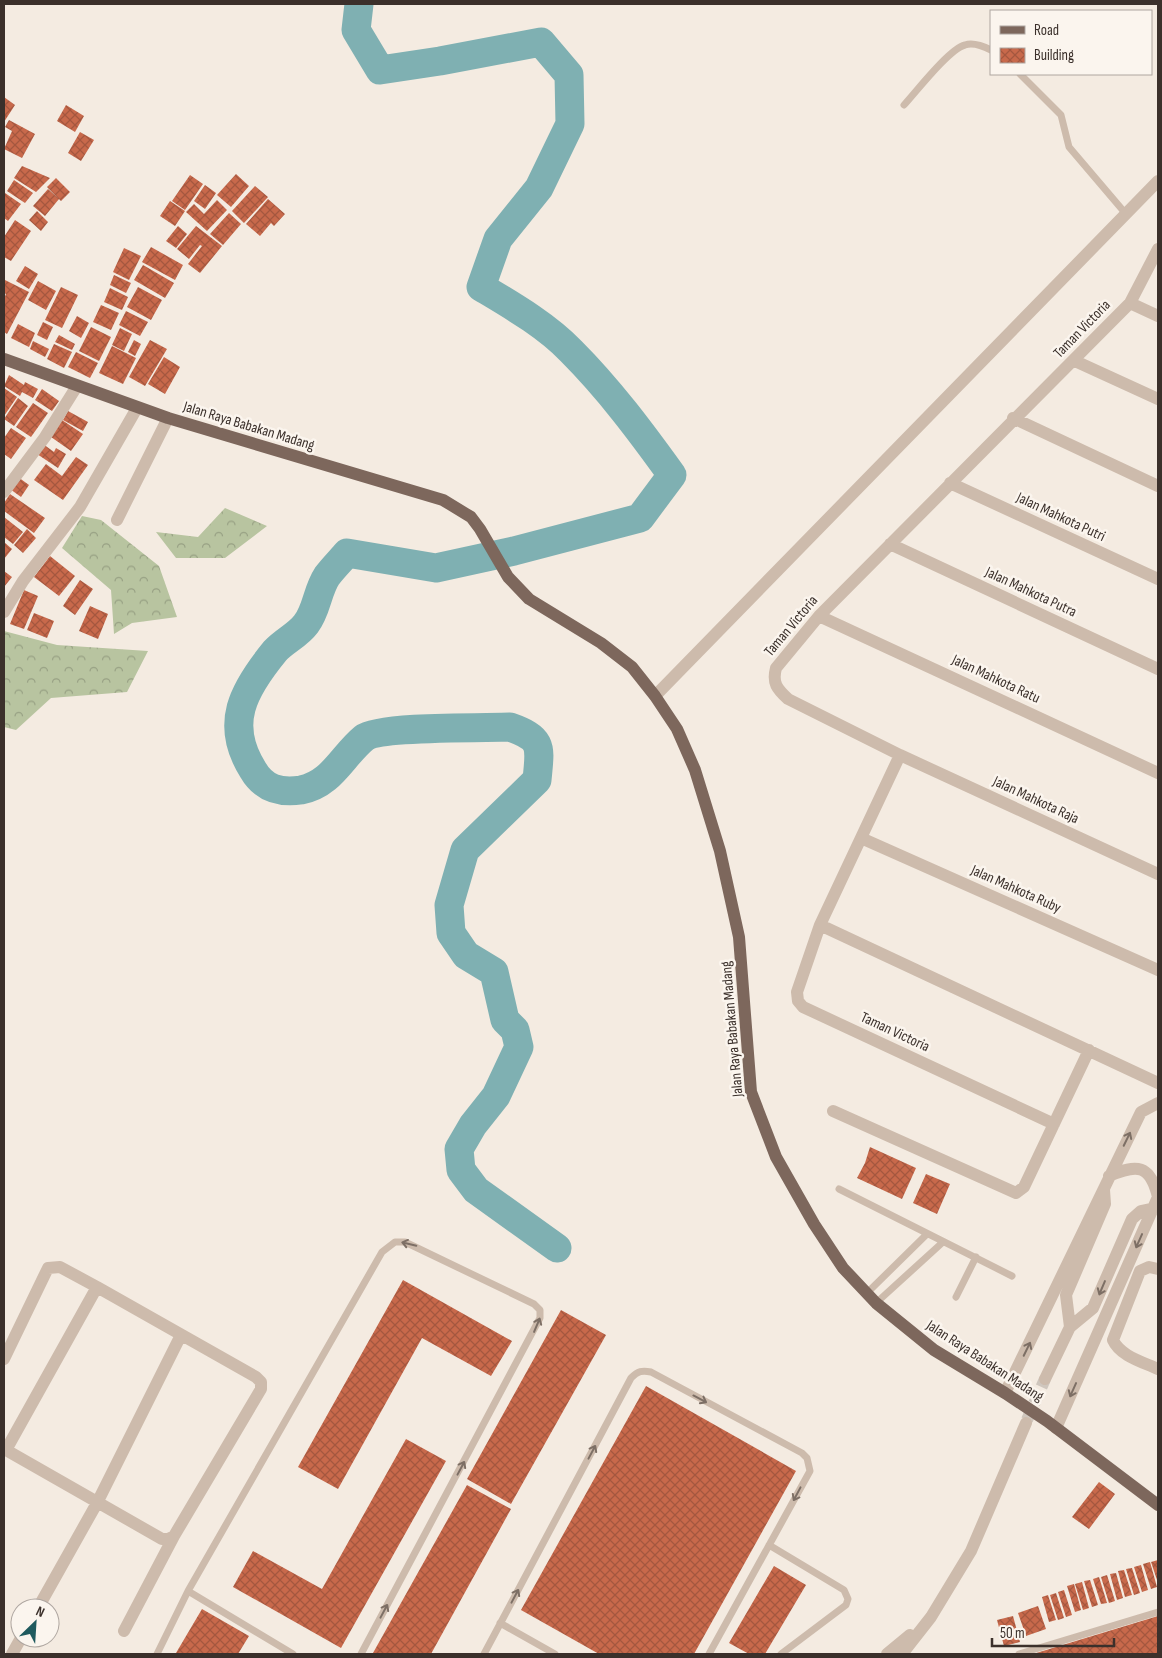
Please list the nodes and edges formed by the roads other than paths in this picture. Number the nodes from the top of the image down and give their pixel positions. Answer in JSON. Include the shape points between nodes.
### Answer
{"nodes":[{"id":1,"x":990,"y":50,"type":"edge"},
{"id":2,"x":1021,"y":75,"type":"edge"},
{"id":3,"x":904,"y":105,"type":"dead end"},
{"id":4,"x":1158,"y":181,"type":"edge"},
{"id":5,"x":1126,"y":214,"type":"junction"},
{"id":6,"x":1158,"y":249,"type":"edge"},
{"id":7,"x":1130,"y":303,"type":"junction"},
{"id":8,"x":1158,"y":316,"type":"edge"},
{"id":9,"x":4,"y":359,"type":"edge"},
{"id":10,"x":1075,"y":361,"type":"junction"},
{"id":11,"x":77,"y":386,"type":"junction"},
{"id":12,"x":1158,"y":399,"type":"edge"},
{"id":13,"x":137,"y":408,"type":"junction"},
{"id":14,"x":168,"y":418,"type":"junction"},
{"id":15,"x":1013,"y":418,"type":"junction"},
{"id":16,"x":950,"y":483,"type":"junction"},
{"id":17,"x":1158,"y":486,"type":"edge"},
{"id":18,"x":4,"y":492,"type":"edge"},
{"id":19,"x":116,"y":520,"type":"dead end"},
{"id":20,"x":890,"y":544,"type":"junction"},
{"id":21,"x":1158,"y":580,"type":"edge"},
{"id":22,"x":4,"y":612,"type":"edge"},
{"id":23,"x":820,"y":616,"type":"junction"},
{"id":24,"x":1158,"y":668,"type":"edge"},
{"id":25,"x":655,"y":696,"type":"junction"},
{"id":26,"x":900,"y":755,"type":"junction"},
{"id":27,"x":1158,"y":773,"type":"edge"},
{"id":28,"x":861,"y":838,"type":"junction"},
{"id":29,"x":1158,"y":874,"type":"edge"},
{"id":30,"x":820,"y":925,"type":"junction"},
{"id":31,"x":1158,"y":970,"type":"edge"},
{"id":32,"x":1089,"y":1050,"type":"junction"},
{"id":33,"x":1158,"y":1083,"type":"edge"},
{"id":34,"x":1158,"y":1103,"type":"edge"},
{"id":35,"x":832,"y":1111,"type":"dead end"},
{"id":36,"x":1054,"y":1124,"type":"junction"},
{"id":37,"x":1106,"y":1182,"type":"junction"},
{"id":38,"x":839,"y":1189,"type":"dead end"},
{"id":39,"x":1157,"y":1200,"type":"edge"},
{"id":40,"x":927,"y":1234,"type":"junction"},
{"id":41,"x":943,"y":1242,"type":"junction"},
{"id":42,"x":976,"y":1257,"type":"junction"},
{"id":43,"x":1158,"y":1269,"type":"edge"},
{"id":44,"x":1012,"y":1276,"type":"dead end"},
{"id":45,"x":96,"y":1287,"type":"junction"},
{"id":46,"x":867,"y":1294,"type":"junction"},
{"id":47,"x":956,"y":1297,"type":"dead end"},
{"id":48,"x":876,"y":1303,"type":"junction"},
{"id":49,"x":1070,"y":1327,"type":"junction"},
{"id":50,"x":181,"y":1335,"type":"junction"},
{"id":51,"x":4,"y":1359,"type":"edge"},
{"id":52,"x":1158,"y":1369,"type":"edge"},
{"id":53,"x":1045,"y":1379,"type":"tunnel mouth"},
{"id":54,"x":1006,"y":1393,"type":"junction"},
{"id":55,"x":1026,"y":1422,"type":"tunnel mouth"},
{"id":56,"x":1056,"y":1428,"type":"junction"},
{"id":57,"x":5,"y":1449,"type":"edge"},
{"id":58,"x":98,"y":1503,"type":"junction"},
{"id":59,"x":1158,"y":1505,"type":"edge"},
{"id":60,"x":174,"y":1536,"type":"junction"},
{"id":61,"x":769,"y":1546,"type":"junction"},
{"id":62,"x":188,"y":1591,"type":"junction"},
{"id":63,"x":44,"y":1598,"type":"edge"},
{"id":64,"x":1158,"y":1612,"type":"edge"},
{"id":65,"x":931,"y":1617,"type":"junction"},
{"id":66,"x":500,"y":1623,"type":"junction"},
{"id":67,"x":124,"y":1631,"type":"dead end"},
{"id":68,"x":280,"y":1651,"type":"edge"},
{"id":69,"x":157,"y":1654,"type":"edge"},
{"id":70,"x":293,"y":1654,"type":"edge"},
{"id":71,"x":361,"y":1654,"type":"edge"},
{"id":72,"x":484,"y":1654,"type":"edge"},
{"id":73,"x":555,"y":1654,"type":"edge"},
{"id":74,"x":709,"y":1654,"type":"edge"},
{"id":75,"x":781,"y":1654,"type":"edge"},
{"id":76,"x":888,"y":1654,"type":"edge"},
{"id":77,"x":902,"y":1654,"type":"edge"},
{"id":78,"x":1020,"y":1654,"type":"edge"}],
"edges":[{"from":1,"to":3,"type":"lane","via":[[980,45],[964,45],[951,53]]},
{"from":2,"to":5,"type":"lane","via":[[1061,115],[1069,147]]},
{"from":4,"to":5,"type":"street"},
{"from":5,"to":25,"type":"street"},
{"from":6,"to":7,"type":"street","name":"Taman Victoria"},
{"from":7,"to":8,"type":"street"},
{"from":7,"to":10,"type":"street","name":"Taman Victoria"},
{"from":9,"to":11,"type":"main road","name":"Jalan Raya Babakan Madang"},
{"from":10,"to":12,"type":"street"},
{"from":10,"to":15,"type":"street","name":"Taman Victoria"},
{"from":11,"to":13,"type":"main road","name":"Jalan Raya Babakan Madang"},
{"from":11,"to":18,"type":"street","via":[[45,437]]},
{"from":13,"to":14,"type":"main road","name":"Jalan Raya Babakan Madang"},
{"from":13,"to":22,"type":"street","via":[[80,507],[23,580]]},
{"from":14,"to":19,"type":"street"},
{"from":14,"to":25,"type":"main road","name":"Jalan Raya Babakan Madang","via":[[443,500],[471,517],[508,577],[529,599],[601,643],[632,667]]},
{"from":15,"to":16,"type":"street","name":"Taman Victoria"},
{"from":15,"to":17,"type":"street"},
{"from":16,"to":20,"type":"street","name":"Taman Victoria"},
{"from":16,"to":21,"type":"street","name":"Jalan Mahkota Putri"},
{"from":20,"to":23,"type":"street","name":"Taman Victoria"},
{"from":20,"to":24,"type":"street","name":"Jalan Mahkota Putra"},
{"from":23,"to":26,"type":"street","name":"Taman Victoria","via":[[776,668],[773,679],[778,690],[788,699]]},
{"from":23,"to":27,"type":"street","name":"Jalan Mahkota Ratu"},
{"from":25,"to":46,"type":"main road","name":"Jalan Raya Babakan Madang","via":[[677,729],[695,770],[720,851],[739,937],[751,1092],[776,1156],[814,1224],[843,1268]]},
{"from":26,"to":28,"type":"street","name":"Taman Victoria"},
{"from":26,"to":29,"type":"street","name":"Jalan Mahkota Raja"},
{"from":28,"to":30,"type":"street","name":"Taman Victoria"},
{"from":28,"to":31,"type":"street","name":"Jalan Mahkota Ruby"},
{"from":30,"to":32,"type":"street"},
{"from":30,"to":36,"type":"street","name":"Taman Victoria","via":[[797,992],[802,1007]]},
{"from":32,"to":33,"type":"street"},
{"from":32,"to":36,"type":"street"},
{"from":37,"to":34,"type":"street","one_way":true,"via":[[1140,1112]]},
{"from":35,"to":36,"type":"street","via":[[1016,1194],[1024,1187]]},
{"from":37,"to":39,"type":"street","via":[[1127,1168],[1142,1170],[1154,1180]]},
{"from":37,"to":49,"type":"street","via":[[1106,1204],[1066,1294]]},
{"from":54,"to":37,"type":"street","one_way":true},
{"from":38,"to":40,"type":"lane"},
{"from":39,"to":49,"type":"street","one_way":true,"via":[[1132,1219],[1093,1308]]},
{"from":39,"to":56,"type":"street","one_way":true},
{"from":40,"to":41,"type":"lane"},
{"from":40,"to":46,"type":"lane"},
{"from":41,"to":42,"type":"lane"},
{"from":41,"to":48,"type":"lane"},
{"from":42,"to":44,"type":"lane"},
{"from":42,"to":47,"type":"lane"},
{"from":43,"to":52,"type":"street","via":[[1150,1266],[1140,1271],[1113,1340],[1125,1354]]},
{"from":45,"to":50,"type":"street"},
{"from":45,"to":51,"type":"street","via":[[60,1267],[48,1268]]},
{"from":45,"to":57,"type":"street"},
{"from":46,"to":48,"type":"main road","name":"Jalan Raya Babakan Madang"},
{"from":48,"to":54,"type":"main road","name":"Jalan Raya Babakan Madang","via":[[934,1350]]},
{"from":49,"to":53,"type":"street"},
{"from":50,"to":58,"type":"street"},
{"from":50,"to":60,"type":"street","via":[[256,1377],[261,1382],[261,1389]]},
{"from":54,"to":56,"type":"main road","name":"Jalan Raya Babakan Madang"},
{"from":55,"to":65,"type":"street","via":[[971,1551]]},
{"from":56,"to":59,"type":"main road","name":"Jalan Raya Babakan Madang"},
{"from":57,"to":58,"type":"street"},
{"from":58,"to":60,"type":"street","via":[[162,1538]]},
{"from":58,"to":63,"type":"street"},
{"from":60,"to":67,"type":"street"},
{"from":66,"to":61,"type":"lane","one_way":true,"via":[[637,1372],[650,1372],[807,1458],[810,1471]]},
{"from":61,"to":74,"type":"lane"},
{"from":61,"to":75,"type":"lane","via":[[844,1590],[848,1599],[846,1605]]},
{"from":62,"to":68,"type":"lane"},
{"from":62,"to":69,"type":"lane"},
{"from":71,"to":62,"type":"lane","one_way":true,"via":[[540,1318],[540,1310],[534,1304],[415,1245],[395,1242],[382,1252]]},
{"from":64,"to":78,"type":"lane"},
{"from":65,"to":76,"type":"street"},
{"from":65,"to":77,"type":"street"},
{"from":66,"to":72,"type":"lane"},
{"from":66,"to":73,"type":"lane"},
{"from":68,"to":70,"type":"lane"}]}
